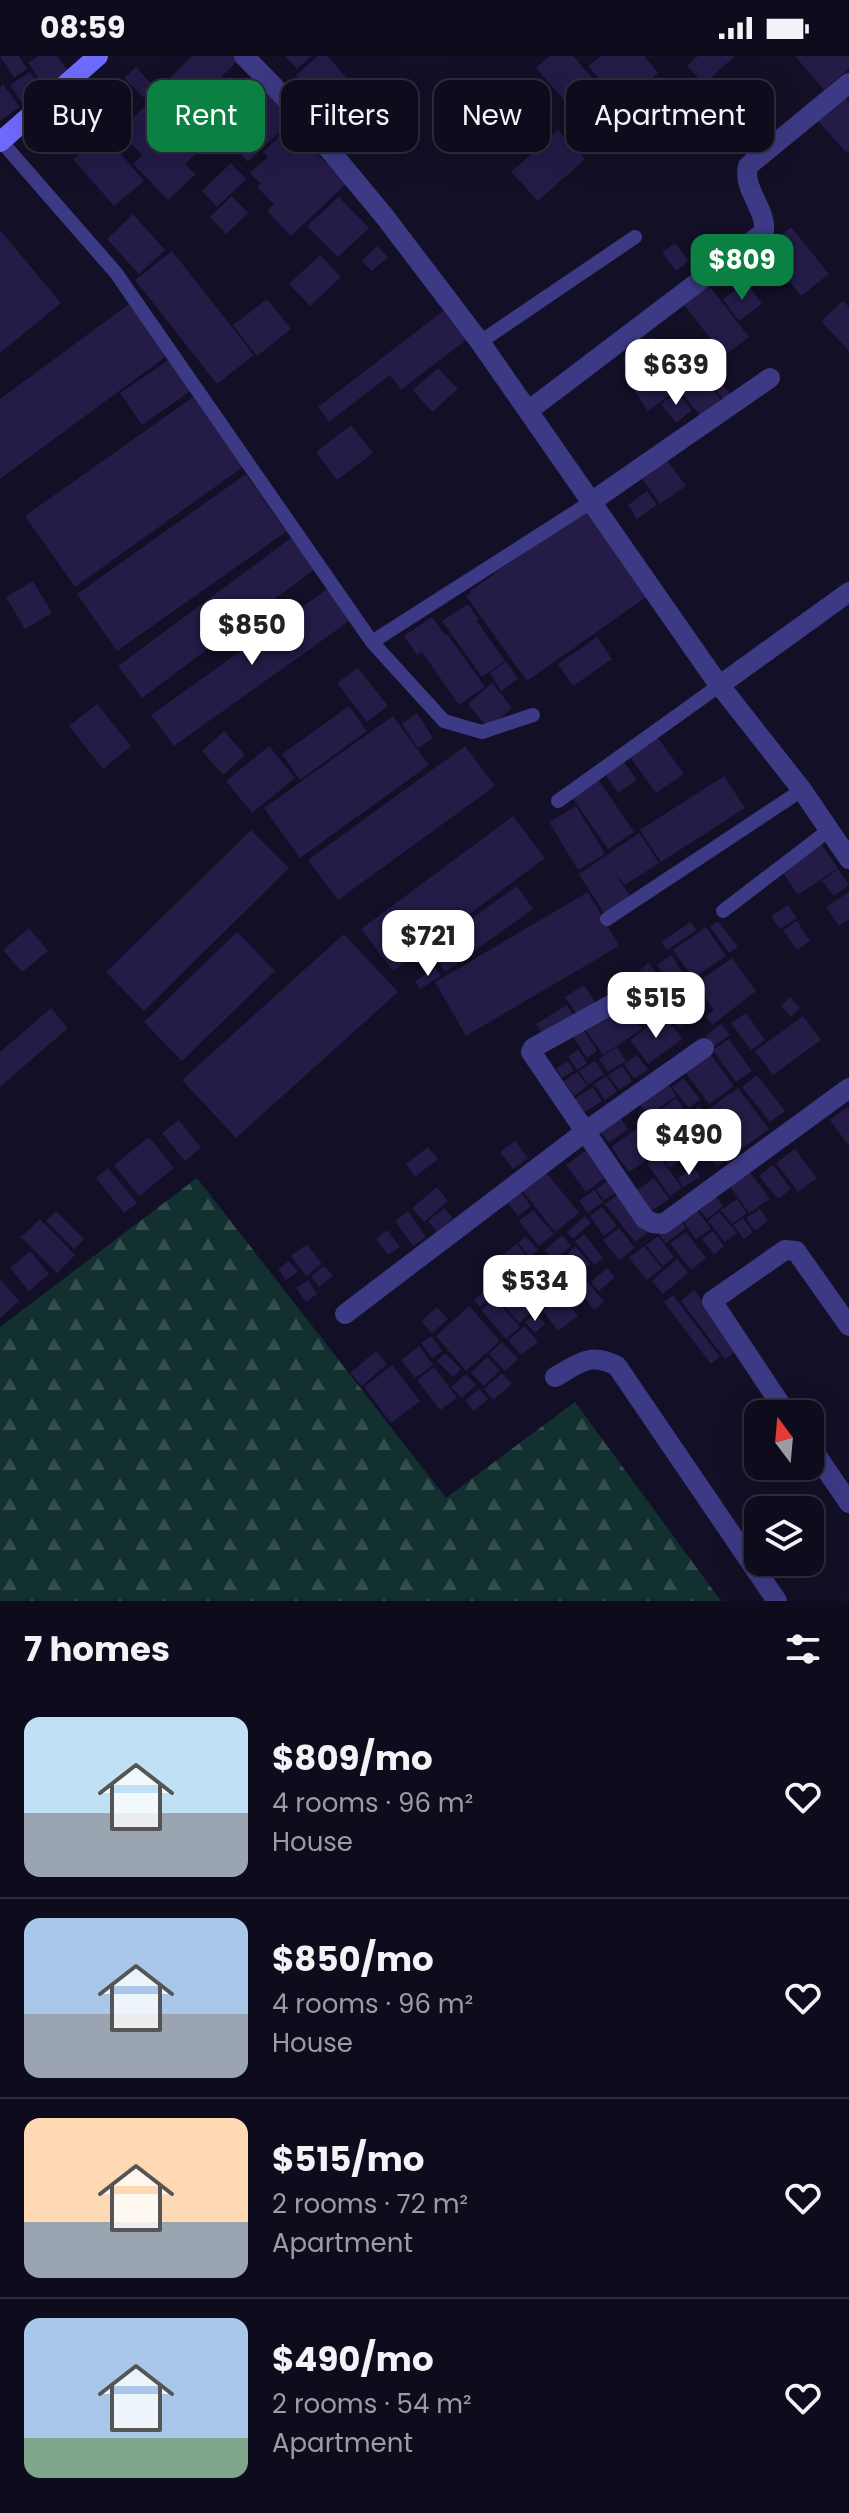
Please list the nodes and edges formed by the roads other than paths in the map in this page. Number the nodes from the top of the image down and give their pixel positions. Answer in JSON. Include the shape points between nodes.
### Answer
{"nodes":[{"id":1,"x":98,"y":56,"type":"edge"},
{"id":2,"x":244,"y":56,"type":"edge"},
{"id":3,"x":849,"y":83,"type":"edge"},
{"id":4,"x":1,"y":141,"type":"edge"},
{"id":5,"x":635,"y":237,"type":"dead end"},
{"id":6,"x":480,"y":342,"type":"junction"},
{"id":7,"x":770,"y":378,"type":"dead end"},
{"id":8,"x":528,"y":411,"type":"junction"},
{"id":9,"x":591,"y":502,"type":"junction"},
{"id":10,"x":849,"y":592,"type":"edge"},
{"id":11,"x":372,"y":642,"type":"junction"},
{"id":12,"x":720,"y":685,"type":"junction"},
{"id":13,"x":533,"y":715,"type":"dead end"},
{"id":14,"x":802,"y":790,"type":"junction"},
{"id":15,"x":558,"y":801,"type":"dead end"},
{"id":16,"x":829,"y":830,"type":"junction"},
{"id":17,"x":849,"y":859,"type":"edge"},
{"id":18,"x":723,"y":911,"type":"dead end"},
{"id":19,"x":607,"y":919,"type":"dead end"},
{"id":20,"x":641,"y":988,"type":"dead end"},
{"id":21,"x":704,"y":1048,"type":"dead end"},
{"id":22,"x":849,"y":1088,"type":"edge"},
{"id":23,"x":586,"y":1131,"type":"junction"},
{"id":24,"x":345,"y":1314,"type":"dead end"},
{"id":25,"x":849,"y":1326,"type":"edge"},
{"id":26,"x":555,"y":1377,"type":"dead end"},
{"id":27,"x":778,"y":1400,"type":"edge"},
{"id":28,"x":824,"y":1466,"type":"edge"},
{"id":29,"x":849,"y":1503,"type":"edge"},
{"id":30,"x":777,"y":1601,"type":"edge"}],
"edges":[{"from":1,"to":4,"type":"main road"},
{"from":2,"to":6,"type":"street","via":[[385,217]]},
{"from":3,"to":8,"type":"street","via":[[748,166],[746,177],[764,232]]},
{"from":4,"to":11,"type":"lane","via":[[116,273]]},
{"from":5,"to":6,"type":"lane"},
{"from":6,"to":8,"type":"street"},
{"from":7,"to":9,"type":"street"},
{"from":8,"to":9,"type":"street"},
{"from":9,"to":11,"type":"lane"},
{"from":9,"to":12,"type":"street"},
{"from":10,"to":12,"type":"street"},
{"from":11,"to":13,"type":"lane","via":[[444,721],[482,732]]},
{"from":12,"to":14,"type":"street"},
{"from":12,"to":15,"type":"lane"},
{"from":14,"to":16,"type":"street"},
{"from":14,"to":19,"type":"lane"},
{"from":16,"to":17,"type":"street"},
{"from":16,"to":18,"type":"lane"},
{"from":20,"to":23,"type":"street","via":[[531,1052]]},
{"from":21,"to":23,"type":"street"},
{"from":22,"to":23,"type":"street","via":[[663,1224],[645,1219]]},
{"from":23,"to":24,"type":"street"},
{"from":25,"to":27,"type":"street","via":[[790,1249],[712,1301]]},
{"from":26,"to":30,"type":"street","via":[[587,1359],[602,1358],[617,1366]]},
{"from":28,"to":29,"type":"street"}]}
